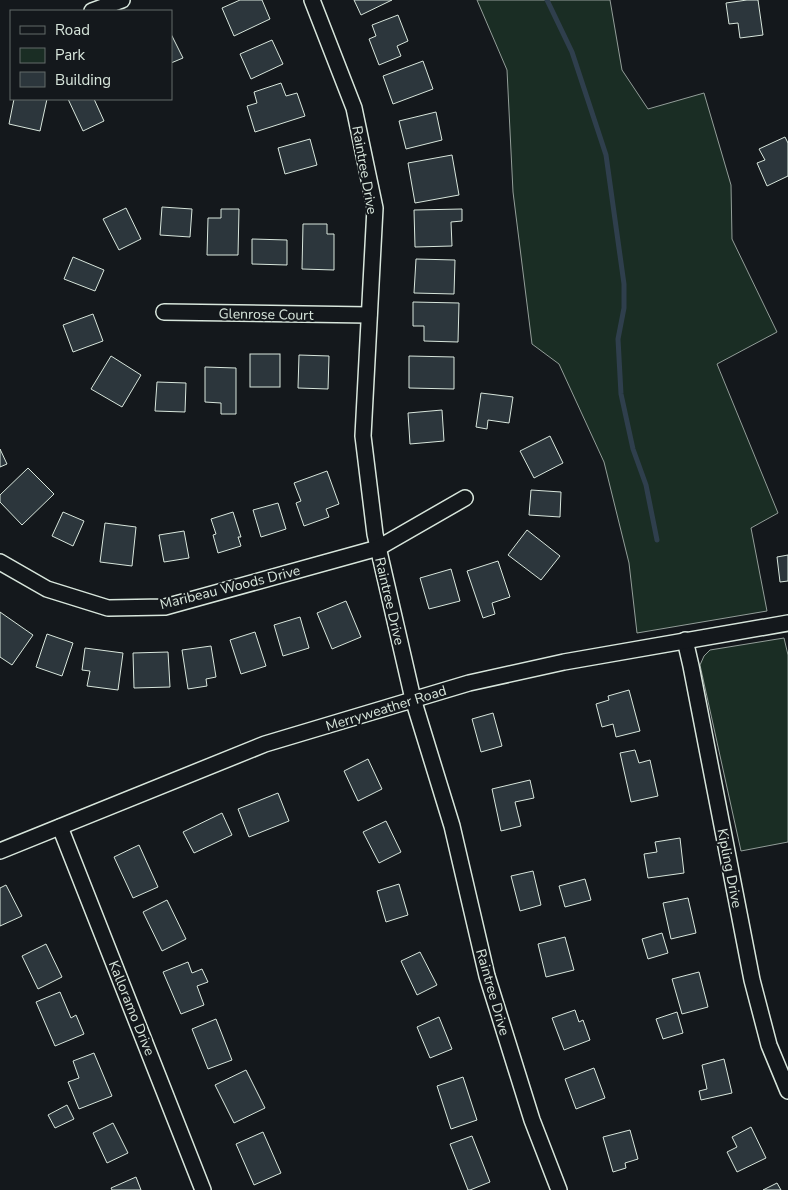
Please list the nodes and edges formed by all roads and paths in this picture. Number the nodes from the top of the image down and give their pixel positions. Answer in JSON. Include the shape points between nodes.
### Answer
{"nodes":[{"id":1,"x":122,"y":0,"type":"edge"},
{"id":2,"x":312,"y":0,"type":"edge"},
{"id":3,"x":95,"y":10,"type":"edge"},
{"id":4,"x":164,"y":312,"type":"dead end"},
{"id":5,"x":369,"y":315,"type":"junction"},
{"id":6,"x":465,"y":498,"type":"dead end"},
{"id":7,"x":378,"y":548,"type":"junction"},
{"id":8,"x":0,"y":562,"type":"edge"},
{"id":9,"x":788,"y":623,"type":"edge"},
{"id":10,"x":685,"y":640,"type":"junction"},
{"id":11,"x":413,"y":699,"type":"junction"},
{"id":12,"x":60,"y":827,"type":"junction"},
{"id":13,"x":0,"y":851,"type":"edge"},
{"id":14,"x":788,"y":1091,"type":"edge"},
{"id":15,"x":203,"y":1190,"type":"edge"},
{"id":16,"x":560,"y":1190,"type":"edge"}],
"edges":[{"from":1,"to":3,"type":"street"},
{"from":2,"to":5,"type":"street","name":"Raintree Drive","via":[[354,108],[374,208]]},
{"from":4,"to":5,"type":"street","name":"Glenrose Court"},
{"from":5,"to":7,"type":"street","name":"Raintree Drive","via":[[363,436]]},
{"from":6,"to":7,"type":"street","name":"Maribeau Woods Drive"},
{"from":7,"to":8,"type":"street","name":"Maribeau Woods Drive","via":[[165,606],[108,608],[46,590]]},
{"from":7,"to":11,"type":"street","name":"Raintree Drive"},
{"from":9,"to":10,"type":"street","name":"Merryweather Road"},
{"from":10,"to":11,"type":"street","name":"Merryweather Road","via":[[545,666]]},
{"from":10,"to":14,"type":"street","name":"Kipling Drive","via":[[752,980],[768,1045]]},
{"from":11,"to":12,"type":"street","name":"Merryweather Road","via":[[265,744]]},
{"from":11,"to":16,"type":"street","name":"Raintree Drive","via":[[452,826],[487,976],[532,1120]]},
{"from":12,"to":13,"type":"street","name":"Merryweather Road"},
{"from":12,"to":15,"type":"street","name":"Kalloramo Drive"}]}
